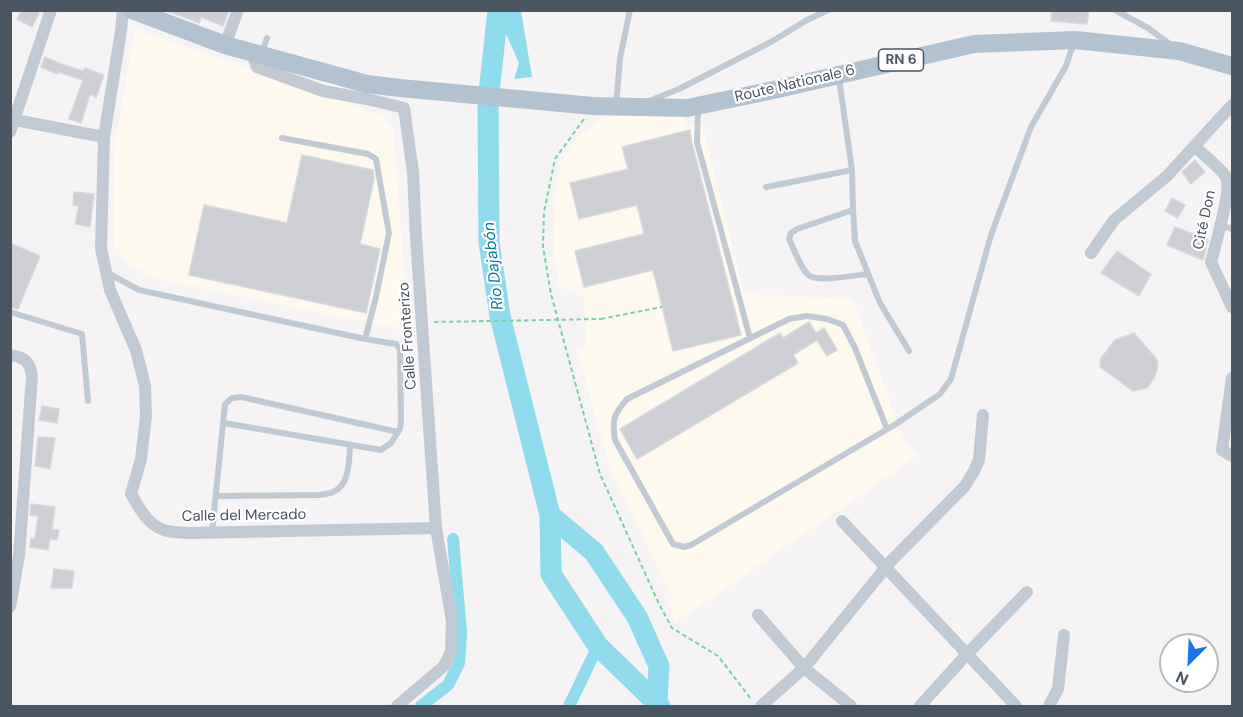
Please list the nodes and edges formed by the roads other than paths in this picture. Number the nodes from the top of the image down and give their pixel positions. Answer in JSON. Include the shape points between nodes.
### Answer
{"nodes":[{"id":1,"x":51,"y":10,"type":"edge"},
{"id":2,"x":123,"y":10,"type":"edge"},
{"id":3,"x":132,"y":10,"type":"edge"},
{"id":4,"x":238,"y":10,"type":"edge"},
{"id":5,"x":630,"y":10,"type":"edge"},
{"id":6,"x":828,"y":10,"type":"edge"},
{"id":7,"x":1115,"y":10,"type":"edge"},
{"id":8,"x":267,"y":38,"type":"dead end"},
{"id":9,"x":1075,"y":39,"type":"junction"},
{"id":10,"x":225,"y":45,"type":"junction"},
{"id":11,"x":1179,"y":51,"type":"junction"},
{"id":12,"x":256,"y":54,"type":"junction"},
{"id":13,"x":1233,"y":66,"type":"edge"},
{"id":14,"x":838,"y":75,"type":"junction"},
{"id":15,"x":1233,"y":105,"type":"edge"},
{"id":16,"x":616,"y":106,"type":"junction"},
{"id":17,"x":637,"y":106,"type":"junction"},
{"id":18,"x":698,"y":106,"type":"junction"},
{"id":19,"x":12,"y":124,"type":"edge"},
{"id":20,"x":104,"y":137,"type":"junction"},
{"id":21,"x":282,"y":138,"type":"dead end"},
{"id":22,"x":1195,"y":147,"type":"junction"},
{"id":23,"x":852,"y":170,"type":"junction"},
{"id":24,"x":766,"y":187,"type":"dead end"},
{"id":25,"x":853,"y":210,"type":"junction"},
{"id":26,"x":1227,"y":227,"type":"edge"},
{"id":27,"x":1091,"y":253,"type":"dead end"},
{"id":28,"x":106,"y":272,"type":"junction"},
{"id":29,"x":868,"y":274,"type":"junction"},
{"id":30,"x":1229,"y":289,"type":"edge"},
{"id":31,"x":1233,"y":307,"type":"edge"},
{"id":32,"x":10,"y":312,"type":"edge"},
{"id":33,"x":750,"y":338,"type":"junction"},
{"id":34,"x":365,"y":339,"type":"junction"},
{"id":35,"x":909,"y":351,"type":"dead end"},
{"id":36,"x":10,"y":355,"type":"edge"},
{"id":37,"x":1233,"y":378,"type":"edge"},
{"id":38,"x":88,"y":401,"type":"dead end"},
{"id":39,"x":983,"y":415,"type":"dead end"},
{"id":40,"x":224,"y":423,"type":"junction"},
{"id":41,"x":888,"y":429,"type":"junction"},
{"id":42,"x":398,"y":432,"type":"junction"},
{"id":43,"x":350,"y":444,"type":"junction"},
{"id":44,"x":1233,"y":456,"type":"edge"},
{"id":45,"x":216,"y":496,"type":"junction"},
{"id":46,"x":842,"y":521,"type":"dead end"},
{"id":47,"x":436,"y":528,"type":"junction"},
{"id":48,"x":212,"y":532,"type":"junction"},
{"id":49,"x":15,"y":554,"type":"edge"},
{"id":50,"x":885,"y":568,"type":"junction"},
{"id":51,"x":1027,"y":592,"type":"dead end"},
{"id":52,"x":10,"y":607,"type":"edge"},
{"id":53,"x":758,"y":615,"type":"dead end"},
{"id":54,"x":1064,"y":635,"type":"dead end"},
{"id":55,"x":967,"y":654,"type":"junction"},
{"id":56,"x":804,"y":668,"type":"junction"},
{"id":57,"x":397,"y":706,"type":"edge"},
{"id":58,"x":761,"y":706,"type":"edge"},
{"id":59,"x":850,"y":706,"type":"edge"},
{"id":60,"x":920,"y":706,"type":"edge"},
{"id":61,"x":1016,"y":706,"type":"edge"},
{"id":62,"x":1049,"y":706,"type":"edge"}],
"edges":[{"from":1,"to":19,"type":"street"},
{"from":2,"to":20,"type":"street","name":"Calle del Mercado"},
{"from":3,"to":10,"type":"main road","name":"Route Nationale 6"},
{"from":4,"to":10,"type":"street"},
{"from":5,"to":16,"type":"lane"},
{"from":6,"to":17,"type":"lane","via":[[679,89]]},
{"from":7,"to":11,"type":"lane"},
{"from":8,"to":12,"type":"lane"},
{"from":9,"to":11,"type":"main road","name":"Route Nationale 6","number":"RN 6"},
{"from":9,"to":14,"type":"main road","name":"Route Nationale 6","number":"RN 6","via":[[974,44]]},
{"from":9,"to":41,"type":"lane","via":[[1066,66],[1031,127],[991,235],[951,379],[940,394]]},
{"from":10,"to":12,"type":"main road","name":"Route Nationale 6"},
{"from":11,"to":13,"type":"main road","name":"Route Nationale 6","number":"RN 6"},
{"from":12,"to":16,"type":"main road","name":"Route Nationale 6","number":"RN 6","via":[[384,86]]},
{"from":12,"to":47,"type":"street","name":"Calle Fronterizo","via":[[257,67],[323,91],[404,108],[413,172]]},
{"from":14,"to":18,"type":"main road","name":"Route Nationale 6","number":"RN 6"},
{"from":14,"to":23,"type":"lane"},
{"from":15,"to":22,"type":"street"},
{"from":16,"to":17,"type":"main road","name":"Route Nationale 6","number":"RN 6"},
{"from":17,"to":18,"type":"main road","name":"Route Nationale 6","number":"RN 6"},
{"from":18,"to":33,"type":"lane","via":[[697,142]]},
{"from":19,"to":20,"type":"street"},
{"from":20,"to":28,"type":"street","name":"Calle del Mercado","via":[[101,248]]},
{"from":21,"to":34,"type":"lane","via":[[368,154],[376,159],[389,233]]},
{"from":22,"to":26,"type":"street","name":"Cité Don","via":[[1226,178]]},
{"from":22,"to":27,"type":"street","via":[[1114,220]]},
{"from":23,"to":24,"type":"lane"},
{"from":23,"to":25,"type":"lane"},
{"from":25,"to":29,"type":"lane","via":[[855,241]]},
{"from":25,"to":29,"type":"lane","via":[[796,229],[789,239],[809,276],[817,279]]},
{"from":26,"to":30,"type":"street","name":"Cité Don","via":[[1211,262]]},
{"from":28,"to":34,"type":"lane","via":[[139,290]]},
{"from":28,"to":48,"type":"street","name":"Calle del Mercado","via":[[136,350],[145,386],[147,416],[131,494],[147,520],[165,531]]},
{"from":29,"to":35,"type":"lane","via":[[880,303]]},
{"from":30,"to":31,"type":"street","name":"Cité Don"},
{"from":32,"to":38,"type":"lane","via":[[82,334]]},
{"from":33,"to":41,"type":"lane","via":[[789,319],[807,316],[843,326]]},
{"from":33,"to":41,"type":"lane","via":[[627,399],[615,412],[615,440],[673,544],[691,545]]},
{"from":34,"to":42,"type":"lane","via":[[396,344],[400,349]]},
{"from":36,"to":49,"type":"street","via":[[29,363],[32,376]]},
{"from":37,"to":44,"type":"street","via":[[1222,450]]},
{"from":39,"to":50,"type":"street","via":[[979,460],[965,486]]},
{"from":40,"to":42,"type":"lane","via":[[225,404],[241,397]]},
{"from":40,"to":43,"type":"lane"},
{"from":40,"to":45,"type":"lane"},
{"from":42,"to":43,"type":"lane","via":[[381,450]]},
{"from":43,"to":45,"type":"lane","via":[[345,477],[334,492]]},
{"from":45,"to":48,"type":"lane"},
{"from":46,"to":50,"type":"street"},
{"from":47,"to":48,"type":"street","name":"Calle del Mercado"},
{"from":47,"to":57,"type":"street","name":"Calle Fronterizo","via":[[452,621],[451,651],[444,666]]},
{"from":49,"to":52,"type":"street"},
{"from":50,"to":55,"type":"street"},
{"from":50,"to":56,"type":"street"},
{"from":51,"to":55,"type":"street"},
{"from":53,"to":56,"type":"street"},
{"from":54,"to":62,"type":"street","via":[[1058,689]]},
{"from":55,"to":60,"type":"street"},
{"from":55,"to":61,"type":"street"},
{"from":56,"to":58,"type":"street"},
{"from":56,"to":59,"type":"street"}]}
